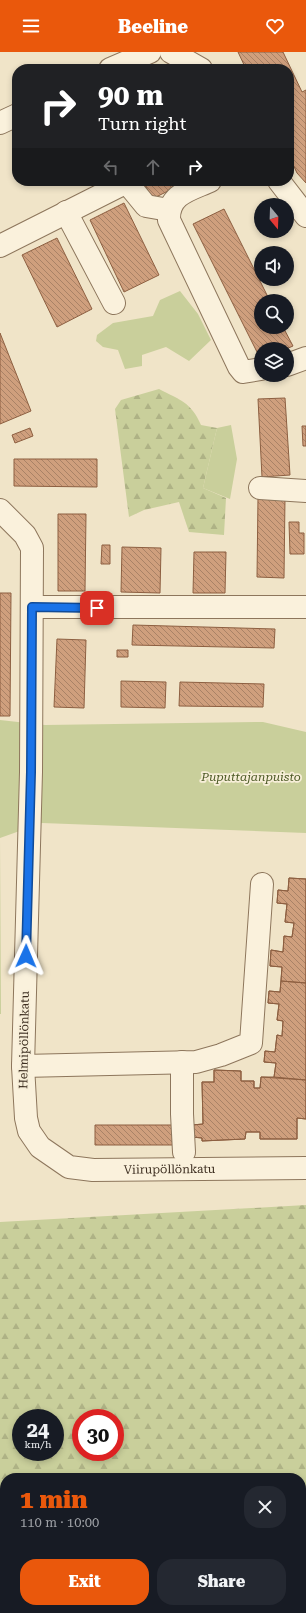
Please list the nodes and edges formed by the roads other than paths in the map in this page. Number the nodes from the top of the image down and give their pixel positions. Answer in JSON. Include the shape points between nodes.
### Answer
{"nodes":[{"id":1,"x":150,"y":52,"type":"edge"},
{"id":2,"x":171,"y":52,"type":"edge"},
{"id":3,"x":122,"y":64,"type":"edge"},
{"id":4,"x":191,"y":64,"type":"edge"},
{"id":5,"x":12,"y":117,"type":"edge"},
{"id":6,"x":0,"y":123,"type":"edge"},
{"id":7,"x":119,"y":186,"type":"edge"},
{"id":8,"x":130,"y":186,"type":"edge"},
{"id":9,"x":199,"y":186,"type":"edge"},
{"id":10,"x":283,"y":186,"type":"edge"},
{"id":11,"x":169,"y":210,"type":"junction"},
{"id":12,"x":66,"y":212,"type":"junction"},
{"id":13,"x":306,"y":216,"type":"edge"},
{"id":14,"x":0,"y":246,"type":"edge"},
{"id":15,"x":114,"y":303,"type":"dead end"},
{"id":16,"x":306,"y":358,"type":"edge"},
{"id":17,"x":294,"y":362,"type":"edge"},
{"id":18,"x":254,"y":370,"type":"edge"},
{"id":19,"x":260,"y":488,"type":"dead end"},
{"id":20,"x":306,"y":491,"type":"edge"},
{"id":21,"x":0,"y":510,"type":"edge"},
{"id":22,"x":32,"y":607,"type":"junction"},
{"id":23,"x":306,"y":608,"type":"edge"},
{"id":24,"x":262,"y":884,"type":"dead end"},
{"id":25,"x":182,"y":1062,"type":"junction"},
{"id":26,"x":23,"y":1066,"type":"junction"},
{"id":27,"x":40,"y":1147,"type":"joint"},
{"id":28,"x":184,"y":1152,"type":"dead end"},
{"id":29,"x":306,"y":1168,"type":"edge"}],
"edges":[{"from":1,"to":3,"type":"street"},
{"from":2,"to":4,"type":"street"},
{"from":5,"to":6,"type":"street"},
{"from":7,"to":12,"type":"street"},
{"from":8,"to":11,"type":"street","via":[[146,206]]},
{"from":9,"to":11,"type":"street","via":[[176,197]]},
{"from":10,"to":13,"type":"street"},
{"from":11,"to":18,"type":"street","via":[[169,220],[239,368],[242,372]]},
{"from":12,"to":14,"type":"street"},
{"from":12,"to":15,"type":"street"},
{"from":16,"to":17,"type":"street"},
{"from":19,"to":20,"type":"street"},
{"from":21,"to":22,"type":"street","name":"Helmipöllönkatu","via":[[26,535],[32,548]]},
{"from":22,"to":23,"type":"street"},
{"from":22,"to":26,"type":"street","name":"Helmipöllönkatu","via":[[31,772]]},
{"from":24,"to":25,"type":"street","via":[[250,1043],[196,1062]]},
{"from":25,"to":26,"type":"street"},
{"from":25,"to":28,"type":"street"},
{"from":26,"to":27,"type":"street","name":"Helmipöllönkatu","via":[[26,1118],[29,1131]]},
{"from":27,"to":29,"type":"street","name":"Viirupöllönkatu","via":[[69,1167],[93,1170]]}]}
